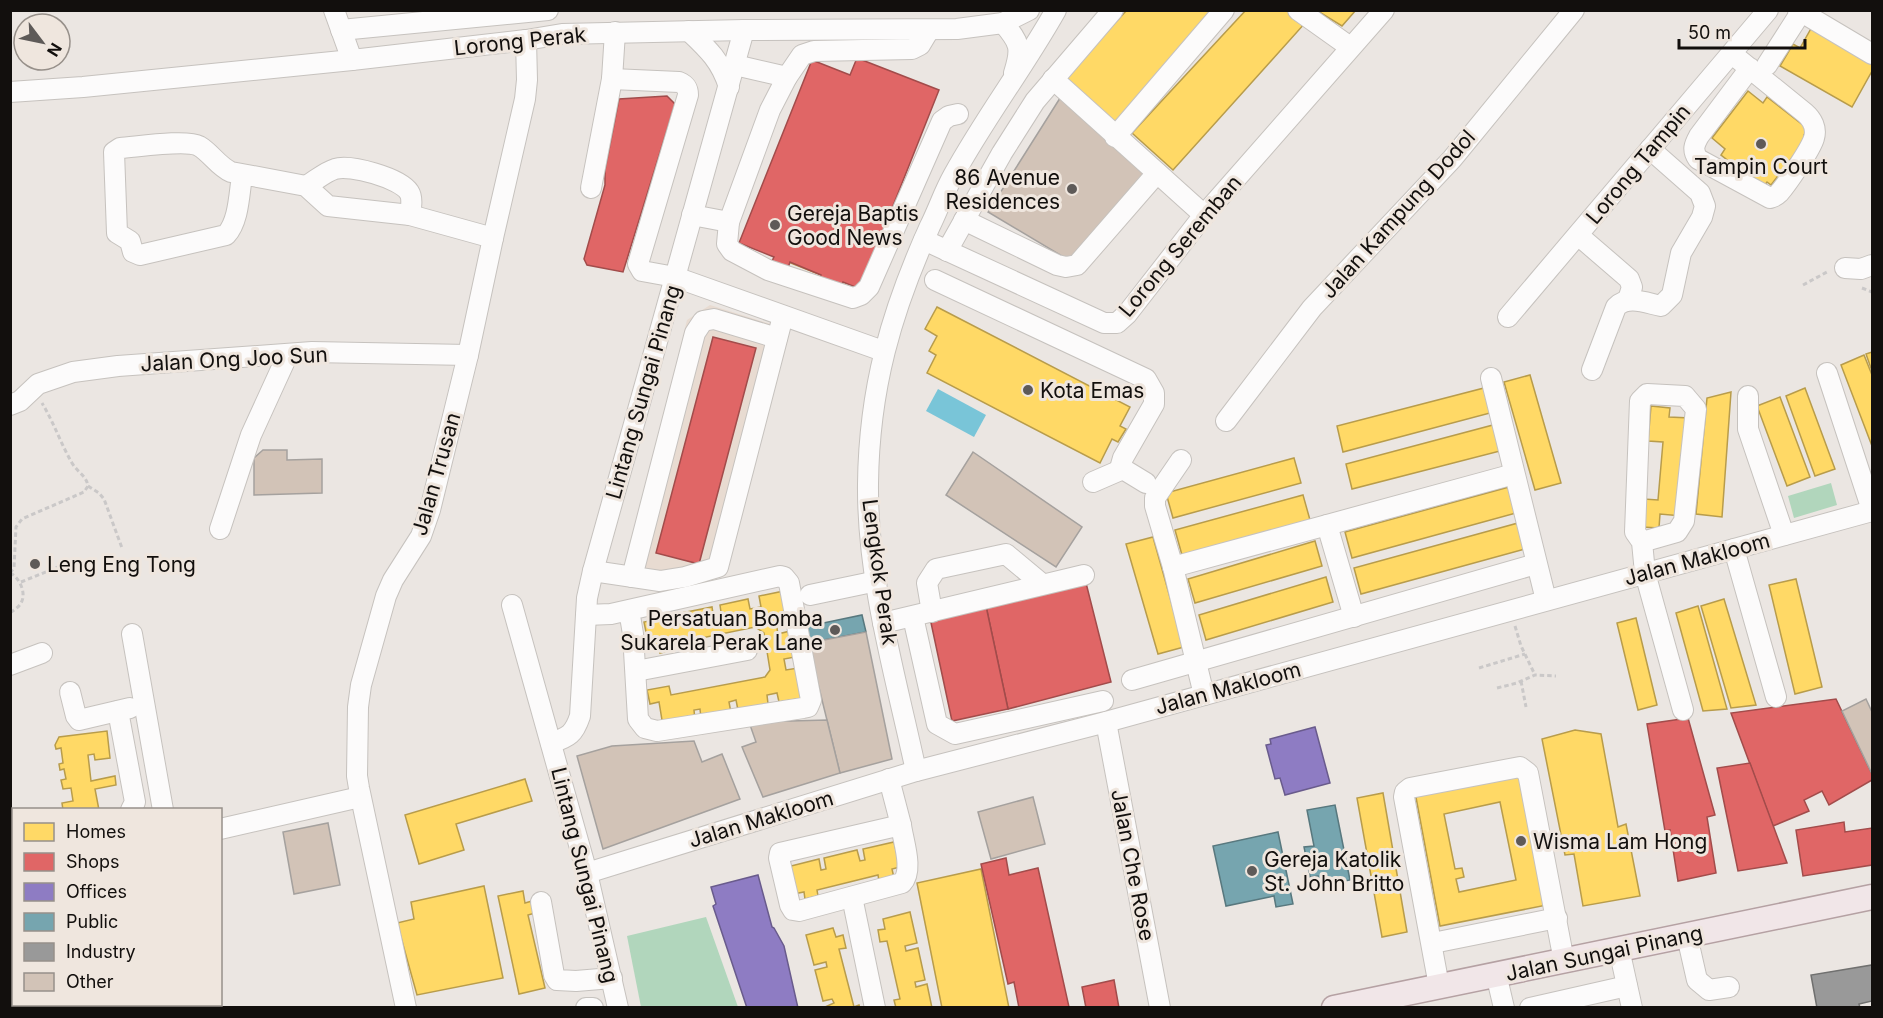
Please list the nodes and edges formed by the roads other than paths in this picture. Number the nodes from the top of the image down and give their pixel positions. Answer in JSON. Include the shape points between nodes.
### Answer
{"nodes":[{"id":1,"x":334,"y":10,"type":"edge"},
{"id":2,"x":548,"y":10,"type":"edge"},
{"id":3,"x":553,"y":10,"type":"edge"},
{"id":4,"x":1029,"y":10,"type":"edge"},
{"id":5,"x":1056,"y":10,"type":"edge"},
{"id":6,"x":1113,"y":10,"type":"edge"},
{"id":7,"x":1224,"y":10,"type":"edge"},
{"id":8,"x":1384,"y":10,"type":"edge"},
{"id":9,"x":1575,"y":10,"type":"edge"},
{"id":10,"x":1768,"y":10,"type":"edge"},
{"id":11,"x":1300,"y":11,"type":"edge"},
{"id":12,"x":1800,"y":11,"type":"edge"},
{"id":13,"x":1003,"y":23,"type":"junction"},
{"id":14,"x":341,"y":30,"type":"junction"},
{"id":15,"x":744,"y":30,"type":"junction"},
{"id":16,"x":929,"y":30,"type":"junction"},
{"id":17,"x":688,"y":31,"type":"junction"},
{"id":18,"x":615,"y":32,"type":"junction"},
{"id":19,"x":562,"y":34,"type":"junction"},
{"id":20,"x":526,"y":40,"type":"junction"},
{"id":21,"x":1350,"y":47,"type":"junction"},
{"id":22,"x":1732,"y":54,"type":"junction"},
{"id":23,"x":1872,"y":54,"type":"edge"},
{"id":24,"x":352,"y":60,"type":"junction"},
{"id":25,"x":735,"y":65,"type":"junction"},
{"id":26,"x":1759,"y":67,"type":"junction"},
{"id":27,"x":787,"y":77,"type":"junction"},
{"id":28,"x":612,"y":79,"type":"junction"},
{"id":29,"x":1013,"y":79,"type":"junction"},
{"id":30,"x":1053,"y":79,"type":"junction"},
{"id":31,"x":729,"y":87,"type":"junction"},
{"id":32,"x":10,"y":92,"type":"edge"},
{"id":33,"x":958,"y":114,"type":"dead end"},
{"id":34,"x":976,"y":137,"type":"junction"},
{"id":35,"x":1115,"y":137,"type":"junction"},
{"id":36,"x":1650,"y":149,"type":"junction"},
{"id":37,"x":1002,"y":153,"type":"junction"},
{"id":38,"x":1157,"y":173,"type":"junction"},
{"id":39,"x":242,"y":176,"type":"junction"},
{"id":40,"x":306,"y":186,"type":"junction"},
{"id":41,"x":591,"y":188,"type":"dead end"},
{"id":42,"x":410,"y":215,"type":"junction"},
{"id":43,"x":692,"y":215,"type":"junction"},
{"id":44,"x":1204,"y":215,"type":"junction"},
{"id":45,"x":964,"y":220,"type":"junction"},
{"id":46,"x":729,"y":222,"type":"junction"},
{"id":47,"x":1578,"y":235,"type":"junction"},
{"id":48,"x":493,"y":238,"type":"junction"},
{"id":49,"x":924,"y":240,"type":"junction"},
{"id":50,"x":947,"y":251,"type":"junction"},
{"id":51,"x":1872,"y":265,"type":"edge"},
{"id":52,"x":1845,"y":268,"type":"road end"},
{"id":53,"x":1000,"y":276,"type":"junction"},
{"id":54,"x":675,"y":277,"type":"junction"},
{"id":55,"x":935,"y":280,"type":"dead end"},
{"id":56,"x":1628,"y":300,"type":"junction"},
{"id":57,"x":988,"y":304,"type":"junction"},
{"id":58,"x":783,"y":316,"type":"junction"},
{"id":59,"x":1508,"y":317,"type":"dead end"},
{"id":60,"x":777,"y":338,"type":"junction"},
{"id":61,"x":884,"y":351,"type":"junction"},
{"id":62,"x":288,"y":354,"type":"junction"},
{"id":63,"x":468,"y":355,"type":"junction"},
{"id":64,"x":1592,"y":370,"type":"dead end"},
{"id":65,"x":1827,"y":373,"type":"dead end"},
{"id":66,"x":1491,"y":378,"type":"dead end"},
{"id":67,"x":1748,"y":396,"type":"dead end"},
{"id":68,"x":10,"y":405,"type":"edge"},
{"id":69,"x":1226,"y":421,"type":"dead end"},
{"id":70,"x":1181,"y":460,"type":"dead end"},
{"id":71,"x":1123,"y":469,"type":"junction"},
{"id":72,"x":1514,"y":474,"type":"junction"},
{"id":73,"x":1093,"y":482,"type":"dead end"},
{"id":74,"x":1146,"y":483,"type":"dead end"},
{"id":75,"x":1872,"y":511,"type":"edge"},
{"id":76,"x":1327,"y":525,"type":"junction"},
{"id":77,"x":220,"y":529,"type":"dead end"},
{"id":78,"x":1784,"y":535,"type":"junction"},
{"id":79,"x":1642,"y":542,"type":"junction"},
{"id":80,"x":1734,"y":549,"type":"junction"},
{"id":81,"x":1536,"y":564,"type":"junction"},
{"id":82,"x":1173,"y":567,"type":"junction"},
{"id":83,"x":593,"y":571,"type":"junction"},
{"id":84,"x":1646,"y":573,"type":"junction"},
{"id":85,"x":1084,"y":575,"type":"dead end"},
{"id":86,"x":632,"y":577,"type":"junction"},
{"id":87,"x":877,"y":581,"type":"junction"},
{"id":88,"x":1042,"y":584,"type":"junction"},
{"id":89,"x":810,"y":595,"type":"dead end"},
{"id":90,"x":1546,"y":600,"type":"junction"},
{"id":91,"x":512,"y":605,"type":"dead end"},
{"id":92,"x":629,"y":610,"type":"junction"},
{"id":93,"x":923,"y":614,"type":"junction"},
{"id":94,"x":586,"y":615,"type":"junction"},
{"id":95,"x":1354,"y":617,"type":"junction"},
{"id":96,"x":883,"y":623,"type":"junction"},
{"id":97,"x":132,"y":634,"type":"dead end"},
{"id":98,"x":747,"y":650,"type":"dead end"},
{"id":99,"x":42,"y":653,"type":"dead end"},
{"id":100,"x":1197,"y":662,"type":"junction"},
{"id":101,"x":10,"y":665,"type":"edge"},
{"id":102,"x":636,"y":671,"type":"junction"},
{"id":103,"x":1132,"y":680,"type":"dead end"},
{"id":104,"x":70,"y":692,"type":"dead end"},
{"id":105,"x":1204,"y":695,"type":"junction"},
{"id":106,"x":1776,"y":697,"type":"dead end"},
{"id":107,"x":1103,"y":701,"type":"dead end"},
{"id":108,"x":145,"y":705,"type":"junction"},
{"id":109,"x":118,"y":711,"type":"junction"},
{"id":110,"x":1683,"y":711,"type":"dead end"},
{"id":111,"x":1106,"y":722,"type":"junction"},
{"id":112,"x":551,"y":743,"type":"junction"},
{"id":113,"x":916,"y":771,"type":"junction"},
{"id":114,"x":889,"y":779,"type":"junction"},
{"id":115,"x":360,"y":797,"type":"junction"},
{"id":116,"x":132,"y":808,"type":"edge"},
{"id":117,"x":163,"y":808,"type":"edge"},
{"id":118,"x":901,"y":825,"type":"junction"},
{"id":119,"x":222,"y":829,"type":"edge"},
{"id":120,"x":587,"y":873,"type":"junction"},
{"id":121,"x":852,"y":897,"type":"junction"},
{"id":122,"x":1872,"y":897,"type":"edge"},
{"id":123,"x":541,"y":902,"type":"dead end"},
{"id":124,"x":1557,"y":918,"type":"junction"},
{"id":125,"x":1687,"y":936,"type":"junction"},
{"id":126,"x":1433,"y":943,"type":"junction"},
{"id":127,"x":1619,"y":950,"type":"junction"},
{"id":128,"x":1564,"y":961,"type":"junction"},
{"id":129,"x":1496,"y":974,"type":"junction"},
{"id":130,"x":612,"y":978,"type":"junction"},
{"id":131,"x":1439,"y":986,"type":"junction"},
{"id":132,"x":1627,"y":986,"type":"junction"},
{"id":133,"x":1729,"y":987,"type":"dead end"},
{"id":134,"x":1339,"y":1007,"type":"edge"},
{"id":135,"x":406,"y":1008,"type":"edge"},
{"id":136,"x":586,"y":1008,"type":"edge"},
{"id":137,"x":593,"y":1008,"type":"edge"},
{"id":138,"x":618,"y":1008,"type":"edge"},
{"id":139,"x":874,"y":1008,"type":"edge"},
{"id":140,"x":1160,"y":1008,"type":"edge"},
{"id":141,"x":1504,"y":1008,"type":"edge"},
{"id":142,"x":1530,"y":1008,"type":"edge"},
{"id":143,"x":1632,"y":1008,"type":"edge"}],
"edges":[{"from":1,"to":14,"type":"street"},
{"from":2,"to":14,"type":"street"},
{"from":3,"to":19,"type":"street","via":[[559,16]]},
{"from":4,"to":13,"type":"street","name":"Lorong Perak"},
{"from":5,"to":29,"type":"street","name":"Lengkok Perak"},
{"from":6,"to":30,"type":"street"},
{"from":7,"to":35,"type":"street"},
{"from":8,"to":21,"type":"street","name":"Lorong Seremban"},
{"from":9,"to":69,"type":"street","name":"Jalan Kampung Dodol","via":[[1452,159],[1312,308]]},
{"from":10,"to":22,"type":"street","name":"Lorong Tampin"},
{"from":11,"to":21,"type":"street"},
{"from":12,"to":23,"type":"street"},
{"from":12,"to":26,"type":"street"},
{"from":13,"to":16,"type":"street","name":"Lorong Perak"},
{"from":13,"to":29,"type":"street","name":"Lengkok Perak","via":[[1018,44],[1020,55]]},
{"from":14,"to":24,"type":"street"},
{"from":15,"to":16,"type":"street","name":"Lorong Perak"},
{"from":15,"to":17,"type":"street","name":"Lorong Perak"},
{"from":15,"to":25,"type":"street","name":"Lintang Sungai Pinang"},
{"from":16,"to":27,"type":"street","via":[[912,50],[807,52]]},
{"from":17,"to":18,"type":"street","name":"Lorong Perak"},
{"from":17,"to":31,"type":"street","via":[[713,56]]},
{"from":18,"to":19,"type":"street","name":"Lorong Perak"},
{"from":18,"to":28,"type":"street"},
{"from":19,"to":20,"type":"street","name":"Lorong Perak"},
{"from":20,"to":24,"type":"street","name":"Lorong Perak"},
{"from":20,"to":48,"type":"street","name":"Jalan Trusan","via":[[525,99]]},
{"from":21,"to":44,"type":"street","name":"Lorong Seremban"},
{"from":22,"to":26,"type":"street"},
{"from":22,"to":36,"type":"street","name":"Lorong Tampin"},
{"from":24,"to":32,"type":"street","name":"Lorong Perak"},
{"from":25,"to":27,"type":"street"},
{"from":25,"to":31,"type":"street","name":"Lintang Sungai Pinang"},
{"from":26,"to":26,"type":"street","via":[[1815,126],[1809,148],[1779,193],[1770,198],[1698,159],[1693,146]]},
{"from":27,"to":46,"type":"street","via":[[770,110]]},
{"from":28,"to":41,"type":"street"},
{"from":28,"to":54,"type":"street","via":[[679,82],[688,89],[638,264],[642,271]]},
{"from":29,"to":34,"type":"street","name":"Lengkok Perak"},
{"from":30,"to":35,"type":"street"},
{"from":30,"to":37,"type":"street"},
{"from":31,"to":43,"type":"street","name":"Lintang Sungai Pinang"},
{"from":33,"to":46,"type":"street","via":[[942,122],[869,286],[861,295],[853,298],[768,270],[732,251],[727,244]]},
{"from":34,"to":37,"type":"street"},
{"from":34,"to":49,"type":"street","name":"Lengkok Perak"},
{"from":35,"to":38,"type":"street"},
{"from":36,"to":47,"type":"street","name":"Lorong Tampin"},
{"from":36,"to":56,"type":"street","via":[[1700,193],[1705,206],[1681,253],[1672,295],[1661,306]]},
{"from":37,"to":45,"type":"street"},
{"from":38,"to":44,"type":"street"},
{"from":38,"to":45,"type":"street","via":[[1077,265],[1057,265]]},
{"from":39,"to":39,"type":"street","via":[[234,222],[226,235],[140,255],[133,252],[130,241],[117,233],[113,156],[116,149],[191,143],[222,168]]},
{"from":39,"to":40,"type":"street"},
{"from":40,"to":42,"type":"street","via":[[328,206]]},
{"from":40,"to":42,"type":"street","via":[[335,169],[378,173],[409,191]]},
{"from":42,"to":48,"type":"street"},
{"from":43,"to":46,"type":"street"},
{"from":43,"to":54,"type":"street","name":"Lintang Sungai Pinang"},
{"from":44,"to":53,"type":"street","name":"Lorong Seremban","via":[[1117,323],[1104,323]]},
{"from":45,"to":50,"type":"street"},
{"from":47,"to":56,"type":"street","via":[[1629,279],[1632,287]]},
{"from":47,"to":59,"type":"street","name":"Lorong Tampin"},
{"from":48,"to":63,"type":"street","name":"Jalan Trusan"},
{"from":49,"to":50,"type":"street","name":"Lorong Seremban"},
{"from":49,"to":61,"type":"street","name":"Lengkok Perak"},
{"from":50,"to":53,"type":"street","name":"Lorong Seremban"},
{"from":51,"to":52,"type":"street"},
{"from":53,"to":57,"type":"street"},
{"from":54,"to":58,"type":"street"},
{"from":54,"to":83,"type":"street","name":"Lintang Sungai Pinang"},
{"from":55,"to":57,"type":"street"},
{"from":56,"to":64,"type":"street","via":[[1616,307]]},
{"from":57,"to":71,"type":"street","via":[[1151,385],[1154,404],[1123,458]]},
{"from":58,"to":60,"type":"street"},
{"from":58,"to":61,"type":"street"},
{"from":60,"to":86,"type":"street","via":[[720,563],[714,569],[660,581]]},
{"from":60,"to":86,"type":"street","via":[[714,319],[703,321],[695,333]]},
{"from":61,"to":87,"type":"street","name":"Lengkok Perak","via":[[872,417],[868,486]]},
{"from":62,"to":63,"type":"street","name":"Jalan Ong Joo Sun"},
{"from":62,"to":68,"type":"street","name":"Jalan Ong Joo Sun","via":[[73,372],[39,384]]},
{"from":62,"to":77,"type":"street","via":[[250,435]]},
{"from":63,"to":115,"type":"street","name":"Jalan Trusan","via":[[430,510],[421,536],[386,596],[361,685],[357,776]]},
{"from":65,"to":75,"type":"street"},
{"from":66,"to":72,"type":"street"},
{"from":67,"to":78,"type":"street","via":[[1748,429]]},
{"from":70,"to":82,"type":"street","via":[[1155,498]]},
{"from":71,"to":73,"type":"street"},
{"from":71,"to":74,"type":"street"},
{"from":72,"to":76,"type":"street"},
{"from":72,"to":81,"type":"street"},
{"from":75,"to":78,"type":"street","name":"Jalan Makloom"},
{"from":76,"to":82,"type":"street"},
{"from":76,"to":95,"type":"street"},
{"from":78,"to":80,"type":"street","name":"Jalan Makloom"},
{"from":79,"to":79,"type":"street","via":[[1635,532],[1640,401],[1647,394],[1685,396],[1696,409],[1684,521],[1677,532]]},
{"from":79,"to":84,"type":"street"},
{"from":80,"to":84,"type":"street","name":"Jalan Makloom"},
{"from":80,"to":106,"type":"street"},
{"from":81,"to":90,"type":"street"},
{"from":81,"to":95,"type":"street"},
{"from":82,"to":100,"type":"street"},
{"from":83,"to":86,"type":"street"},
{"from":83,"to":94,"type":"street","name":"Lintang Sungai Pinang"},
{"from":84,"to":90,"type":"street","name":"Jalan Makloom"},
{"from":84,"to":110,"type":"street"},
{"from":85,"to":88,"type":"street"},
{"from":87,"to":89,"type":"street"},
{"from":87,"to":96,"type":"street","name":"Lengkok Perak"},
{"from":88,"to":93,"type":"street"},
{"from":88,"to":93,"type":"street","via":[[1006,554],[936,569],[927,583]]},
{"from":90,"to":105,"type":"street","name":"Jalan Makloom"},
{"from":91,"to":112,"type":"street","name":"Lintang Sungai Pinang"},
{"from":92,"to":94,"type":"street"},
{"from":92,"to":102,"type":"street"},
{"from":92,"to":102,"type":"street","via":[[784,577],[789,583],[811,700],[803,708],[651,731],[638,719]]},
{"from":93,"to":96,"type":"street"},
{"from":93,"to":107,"type":"street","via":[[937,724],[955,734]]},
{"from":94,"to":112,"type":"street","name":"Lintang Sungai Pinang","via":[[580,716],[575,730]]},
{"from":95,"to":100,"type":"street"},
{"from":96,"to":113,"type":"street","name":"Lengkok Perak"},
{"from":97,"to":108,"type":"street"},
{"from":98,"to":102,"type":"street"},
{"from":99,"to":101,"type":"street"},
{"from":100,"to":103,"type":"street"},
{"from":100,"to":105,"type":"street"},
{"from":104,"to":109,"type":"street","via":[[79,720]]},
{"from":105,"to":111,"type":"street","name":"Jalan Makloom"},
{"from":108,"to":109,"type":"street"},
{"from":108,"to":117,"type":"street"},
{"from":109,"to":116,"type":"street","via":[[135,802]]},
{"from":111,"to":113,"type":"street","name":"Jalan Makloom"},
{"from":111,"to":140,"type":"street","name":"Jalan Che Rose"},
{"from":112,"to":120,"type":"street","name":"Lintang Sungai Pinang"},
{"from":113,"to":114,"type":"street","name":"Jalan Makloom"},
{"from":114,"to":118,"type":"street"},
{"from":114,"to":120,"type":"street","name":"Jalan Makloom"},
{"from":115,"to":119,"type":"street"},
{"from":115,"to":135,"type":"street","name":"Jalan Trusan"},
{"from":118,"to":121,"type":"street","via":[[907,878],[902,883]]},
{"from":118,"to":121,"type":"street","via":[[780,853],[793,910]]},
{"from":120,"to":130,"type":"street","name":"Lintang Sungai Pinang"},
{"from":121,"to":139,"type":"street"},
{"from":122,"to":125,"type":"main road","name":"Jalan Sungai Pinang"},
{"from":123,"to":130,"type":"street","via":[[557,980]]},
{"from":124,"to":126,"type":"street"},
{"from":124,"to":126,"type":"street","via":[[1525,769],[1410,788],[1404,797]]},
{"from":124,"to":128,"type":"street"},
{"from":125,"to":127,"type":"main road","name":"Jalan Sungai Pinang"},
{"from":125,"to":133,"type":"street","via":[[1697,980],[1709,990]]},
{"from":126,"to":131,"type":"street"},
{"from":127,"to":128,"type":"main road","name":"Jalan Sungai Pinang"},
{"from":127,"to":132,"type":"street"},
{"from":128,"to":129,"type":"main road","name":"Jalan Sungai Pinang"},
{"from":129,"to":131,"type":"main road","name":"Jalan Sungai Pinang"},
{"from":129,"to":141,"type":"street"},
{"from":130,"to":138,"type":"street","name":"Lintang Sungai Pinang"},
{"from":131,"to":134,"type":"main road","name":"Jalan Sungai Pinang"},
{"from":132,"to":142,"type":"street"},
{"from":132,"to":143,"type":"street"},
{"from":136,"to":137,"type":"street"}]}
